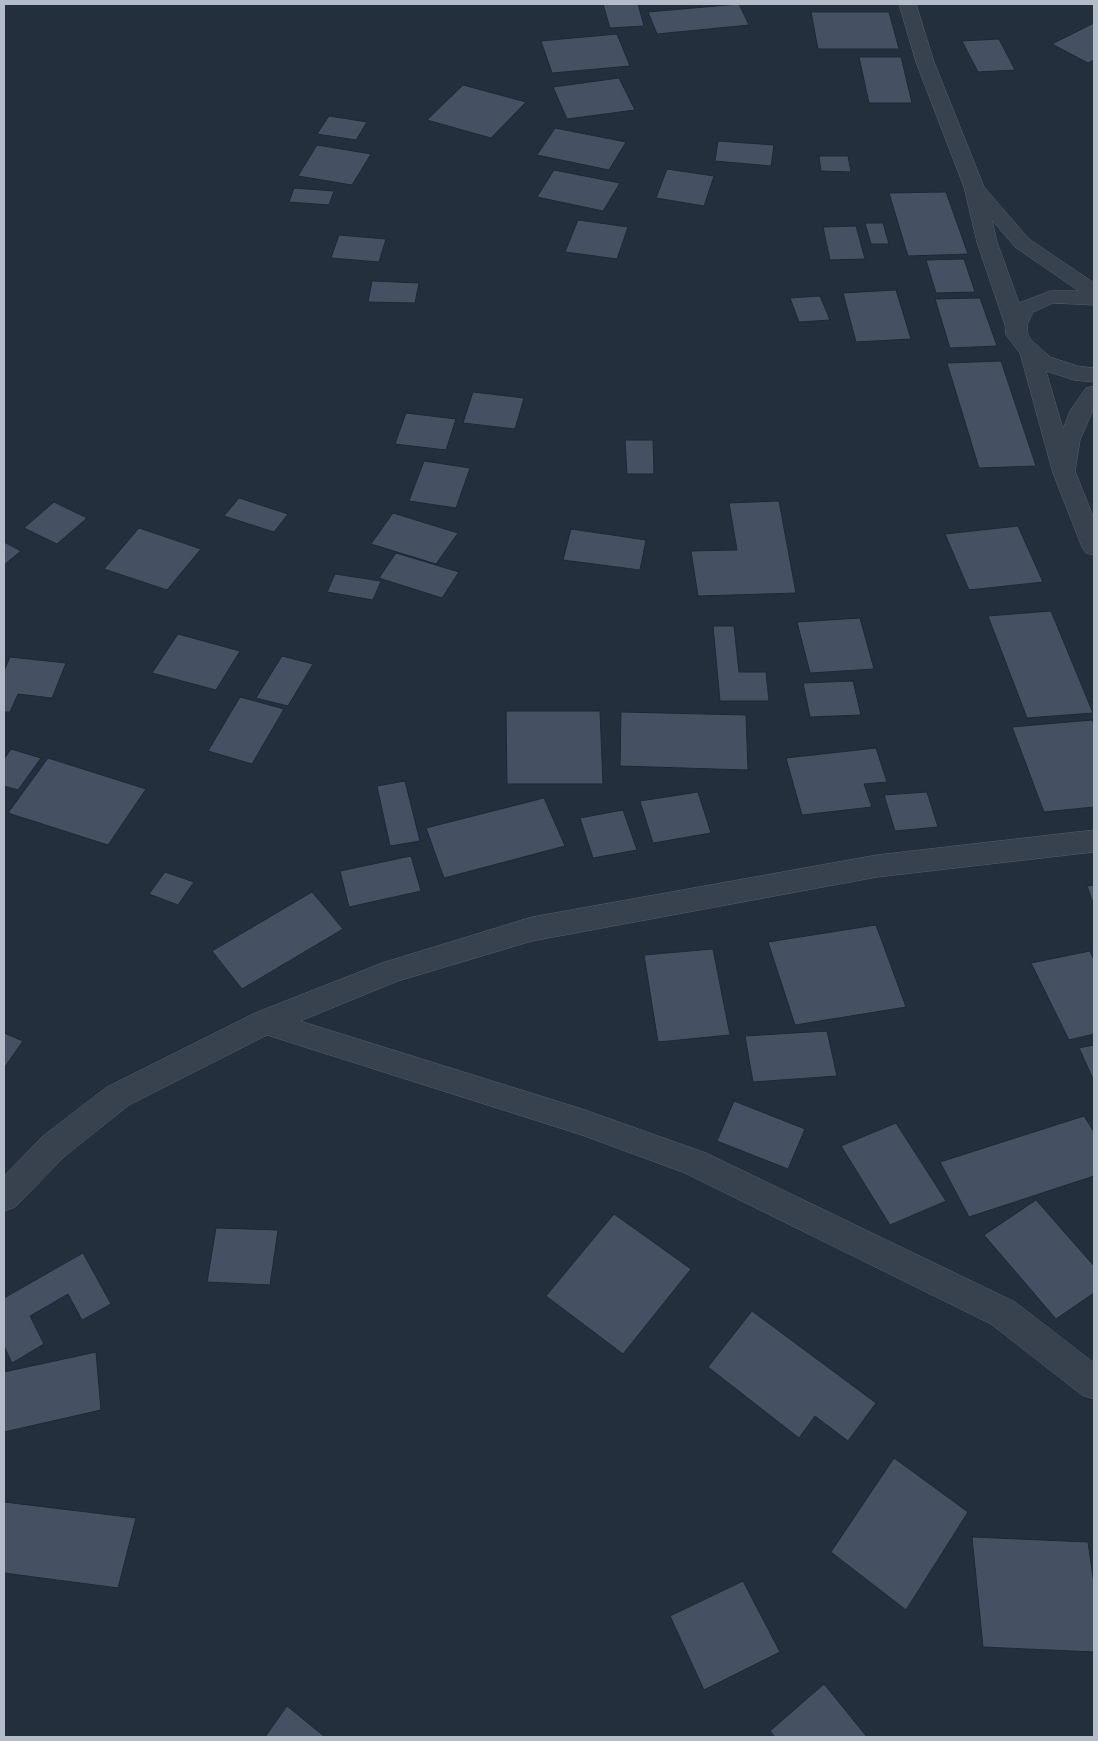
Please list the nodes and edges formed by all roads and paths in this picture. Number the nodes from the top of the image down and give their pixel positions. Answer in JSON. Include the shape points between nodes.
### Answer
{"nodes":[{"id":1,"x":907,"y":4,"type":"edge"},
{"id":2,"x":974,"y":187,"type":"junction"},
{"id":3,"x":1094,"y":292,"type":"edge"},
{"id":4,"x":1094,"y":299,"type":"edge"},
{"id":5,"x":1016,"y":324,"type":"junction"},
{"id":6,"x":1030,"y":354,"type":"junction"},
{"id":7,"x":1094,"y":375,"type":"edge"},
{"id":8,"x":1094,"y":393,"type":"edge"},
{"id":9,"x":1064,"y":473,"type":"junction"},
{"id":10,"x":1094,"y":547,"type":"edge"},
{"id":11,"x":1094,"y":841,"type":"edge"},
{"id":12,"x":265,"y":1022,"type":"junction"},
{"id":13,"x":4,"y":1197,"type":"edge"},
{"id":14,"x":1094,"y":1382,"type":"edge"}],
"edges":[{"from":1,"to":2,"type":"street"},
{"from":2,"to":3,"type":"street","via":[[1022,243]]},
{"from":2,"to":5,"type":"street","via":[[987,242]]},
{"from":4,"to":5,"type":"street","via":[[1050,297],[1026,308]]},
{"from":5,"to":6,"type":"street","via":[[1017,334]]},
{"from":6,"to":7,"type":"street","via":[[1056,368]]},
{"from":6,"to":9,"type":"street"},
{"from":8,"to":9,"type":"street","via":[[1081,410],[1069,440]]},
{"from":9,"to":10,"type":"street"},
{"from":11,"to":12,"type":"street","via":[[877,866],[532,928],[392,971]]},
{"from":12,"to":13,"type":"street","via":[[118,1096],[54,1146]]},
{"from":12,"to":14,"type":"street","via":[[582,1122],[695,1163],[1003,1313]]}]}
